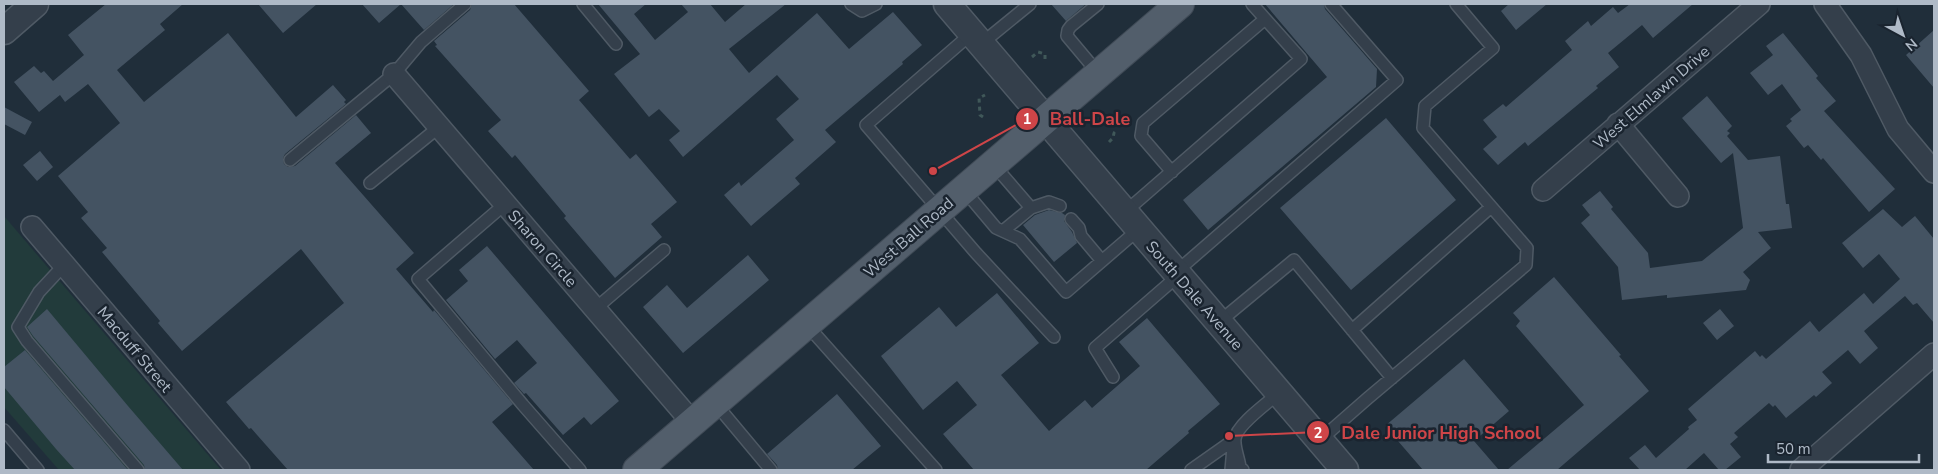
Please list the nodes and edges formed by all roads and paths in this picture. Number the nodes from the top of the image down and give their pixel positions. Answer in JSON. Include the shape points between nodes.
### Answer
{"nodes":[{"id":1,"x":35,"y":4,"type":"edge"},
{"id":2,"x":465,"y":4,"type":"edge"},
{"id":3,"x":583,"y":4,"type":"edge"},
{"id":4,"x":851,"y":4,"type":"edge"},
{"id":5,"x":876,"y":4,"type":"edge"},
{"id":6,"x":947,"y":4,"type":"edge"},
{"id":7,"x":1030,"y":4,"type":"edge"},
{"id":8,"x":1098,"y":4,"type":"edge"},
{"id":9,"x":1252,"y":4,"type":"edge"},
{"id":10,"x":1331,"y":4,"type":"edge"},
{"id":11,"x":1456,"y":4,"type":"edge"},
{"id":12,"x":1759,"y":4,"type":"edge"},
{"id":13,"x":1825,"y":4,"type":"edge"},
{"id":14,"x":1168,"y":10,"type":"edge"},
{"id":15,"x":1265,"y":19,"type":"junction"},
{"id":16,"x":4,"y":31,"type":"edge"},
{"id":17,"x":977,"y":38,"type":"junction"},
{"id":18,"x":616,"y":44,"type":"dead end"},
{"id":19,"x":1032,"y":57,"type":"dead end"},
{"id":20,"x":1045,"y":60,"type":"dead end"},
{"id":21,"x":1098,"y":73,"type":"junction"},
{"id":22,"x":394,"y":74,"type":"junction"},
{"id":23,"x":985,"y":95,"type":"dead end"},
{"id":24,"x":983,"y":117,"type":"dead end"},
{"id":25,"x":1046,"y":119,"type":"junction"},
{"id":26,"x":1618,"y":124,"type":"junction"},
{"id":27,"x":439,"y":127,"type":"junction"},
{"id":28,"x":1109,"y":132,"type":"dead end"},
{"id":29,"x":1108,"y":142,"type":"dead end"},
{"id":30,"x":290,"y":160,"type":"dead end"},
{"id":31,"x":994,"y":164,"type":"junction"},
{"id":32,"x":1934,"y":170,"type":"edge"},
{"id":33,"x":1172,"y":172,"type":"junction"},
{"id":34,"x":370,"y":183,"type":"dead end"},
{"id":35,"x":964,"y":190,"type":"junction"},
{"id":36,"x":1543,"y":190,"type":"dead end"},
{"id":37,"x":1678,"y":196,"type":"dead end"},
{"id":38,"x":505,"y":204,"type":"junction"},
{"id":39,"x":1060,"y":206,"type":"dead end"},
{"id":40,"x":1491,"y":207,"type":"junction"},
{"id":41,"x":1031,"y":208,"type":"junction"},
{"id":42,"x":940,"y":210,"type":"junction"},
{"id":43,"x":1071,"y":219,"type":"dead end"},
{"id":44,"x":1132,"y":221,"type":"junction"},
{"id":45,"x":32,"y":227,"type":"dead end"},
{"id":46,"x":1003,"y":231,"type":"junction"},
{"id":47,"x":664,"y":250,"type":"dead end"},
{"id":48,"x":1102,"y":261,"type":"junction"},
{"id":49,"x":64,"y":265,"type":"junction"},
{"id":50,"x":1177,"y":274,"type":"junction"},
{"id":51,"x":595,"y":309,"type":"junction"},
{"id":52,"x":1219,"y":322,"type":"junction"},
{"id":53,"x":806,"y":324,"type":"junction"},
{"id":54,"x":1352,"y":330,"type":"junction"},
{"id":55,"x":1054,"y":337,"type":"dead end"},
{"id":56,"x":1934,"y":354,"type":"edge"},
{"id":57,"x":1113,"y":377,"type":"dead end"},
{"id":58,"x":1392,"y":378,"type":"junction"},
{"id":59,"x":1280,"y":393,"type":"junction"},
{"id":60,"x":715,"y":403,"type":"junction"},
{"id":61,"x":692,"y":422,"type":"junction"},
{"id":62,"x":4,"y":430,"type":"edge"},
{"id":63,"x":1234,"y":438,"type":"junction"},
{"id":64,"x":1320,"y":440,"type":"junction"},
{"id":65,"x":38,"y":470,"type":"edge"},
{"id":66,"x":138,"y":470,"type":"edge"},
{"id":67,"x":239,"y":470,"type":"edge"},
{"id":68,"x":580,"y":470,"type":"edge"},
{"id":69,"x":636,"y":470,"type":"edge"},
{"id":70,"x":771,"y":470,"type":"edge"},
{"id":71,"x":936,"y":470,"type":"edge"},
{"id":72,"x":1191,"y":470,"type":"edge"},
{"id":73,"x":1231,"y":470,"type":"edge"},
{"id":74,"x":1243,"y":470,"type":"edge"},
{"id":75,"x":1346,"y":470,"type":"edge"},
{"id":76,"x":1801,"y":470,"type":"edge"}],
"edges":[{"from":1,"to":16,"type":"street"},
{"from":2,"to":22,"type":"lane","via":[[421,42]]},
{"from":3,"to":18,"type":"lane"},
{"from":4,"to":5,"type":"lane","via":[[862,10]]},
{"from":6,"to":17,"type":"street","name":"South Dale Avenue"},
{"from":7,"to":17,"type":"lane"},
{"from":8,"to":21,"type":"lane","via":[[1068,30],[1068,36]]},
{"from":9,"to":15,"type":"lane"},
{"from":10,"to":50,"type":"lane","via":[[1397,80]]},
{"from":11,"to":40,"type":"lane","via":[[1493,48],[1425,106],[1423,128]]},
{"from":12,"to":26,"type":"street","name":"West Elmlawn Drive"},
{"from":13,"to":32,"type":"street","via":[[1862,55],[1898,129]]},
{"from":14,"to":21,"type":"main road","name":"West Ball Road"},
{"from":15,"to":33,"type":"lane","via":[[1143,124],[1141,136]]},
{"from":15,"to":33,"type":"lane","via":[[1300,59]]},
{"from":17,"to":25,"type":"street","name":"South Dale Avenue"},
{"from":17,"to":42,"type":"lane","via":[[866,125]]},
{"from":19,"to":20,"type":"path","via":[[1038,52],[1045,54]]},
{"from":21,"to":25,"type":"main road","name":"West Ball Road"},
{"from":22,"to":27,"type":"street","name":"Sharon Circle"},
{"from":22,"to":30,"type":"lane"},
{"from":23,"to":24,"type":"path","via":[[979,98],[980,115]]},
{"from":25,"to":31,"type":"main road","name":"West Ball Road"},
{"from":25,"to":44,"type":"street","name":"South Dale Avenue"},
{"from":26,"to":36,"type":"street","name":"West Elmlawn Drive"},
{"from":26,"to":37,"type":"street"},
{"from":27,"to":34,"type":"lane"},
{"from":27,"to":38,"type":"street","name":"Sharon Circle"},
{"from":28,"to":29,"type":"path","via":[[1114,133],[1114,138]]},
{"from":31,"to":35,"type":"main road","name":"West Ball Road"},
{"from":31,"to":41,"type":"lane"},
{"from":33,"to":44,"type":"lane"},
{"from":35,"to":42,"type":"main road","name":"West Ball Road"},
{"from":35,"to":46,"type":"lane","via":[[996,228]]},
{"from":38,"to":51,"type":"street","name":"Sharon Circle"},
{"from":38,"to":68,"type":"lane","via":[[418,279]]},
{"from":39,"to":41,"type":"lane","via":[[1049,202]]},
{"from":40,"to":54,"type":"lane"},
{"from":40,"to":58,"type":"lane","via":[[1527,248],[1526,265]]},
{"from":41,"to":46,"type":"lane"},
{"from":42,"to":53,"type":"main road","name":"West Ball Road"},
{"from":42,"to":55,"type":"lane"},
{"from":43,"to":48,"type":"lane"},
{"from":44,"to":48,"type":"lane"},
{"from":44,"to":50,"type":"street","name":"South Dale Avenue"},
{"from":45,"to":49,"type":"street","name":"Macduff Street"},
{"from":46,"to":48,"type":"lane","via":[[1020,239],[1066,292]]},
{"from":47,"to":51,"type":"lane"},
{"from":49,"to":66,"type":"lane","via":[[39,292],[18,327]]},
{"from":49,"to":67,"type":"street","name":"Macduff Street"},
{"from":50,"to":52,"type":"street","name":"South Dale Avenue"},
{"from":50,"to":57,"type":"lane","via":[[1095,348]]},
{"from":51,"to":61,"type":"street","name":"Sharon Circle"},
{"from":52,"to":54,"type":"lane","via":[[1294,260]]},
{"from":52,"to":59,"type":"street","name":"South Dale Avenue"},
{"from":53,"to":60,"type":"main road","name":"West Ball Road"},
{"from":53,"to":71,"type":"lane"},
{"from":54,"to":58,"type":"lane"},
{"from":56,"to":76,"type":"street"},
{"from":58,"to":64,"type":"lane"},
{"from":59,"to":63,"type":"lane"},
{"from":59,"to":64,"type":"street","name":"South Dale Avenue"},
{"from":60,"to":61,"type":"main road","name":"West Ball Road"},
{"from":60,"to":70,"type":"lane"},
{"from":61,"to":69,"type":"main road","name":"West Ball Road"},
{"from":62,"to":65,"type":"lane"},
{"from":63,"to":72,"type":"lane"},
{"from":63,"to":73,"type":"lane"},
{"from":63,"to":74,"type":"lane"},
{"from":64,"to":75,"type":"street","name":"South Dale Avenue"}]}
